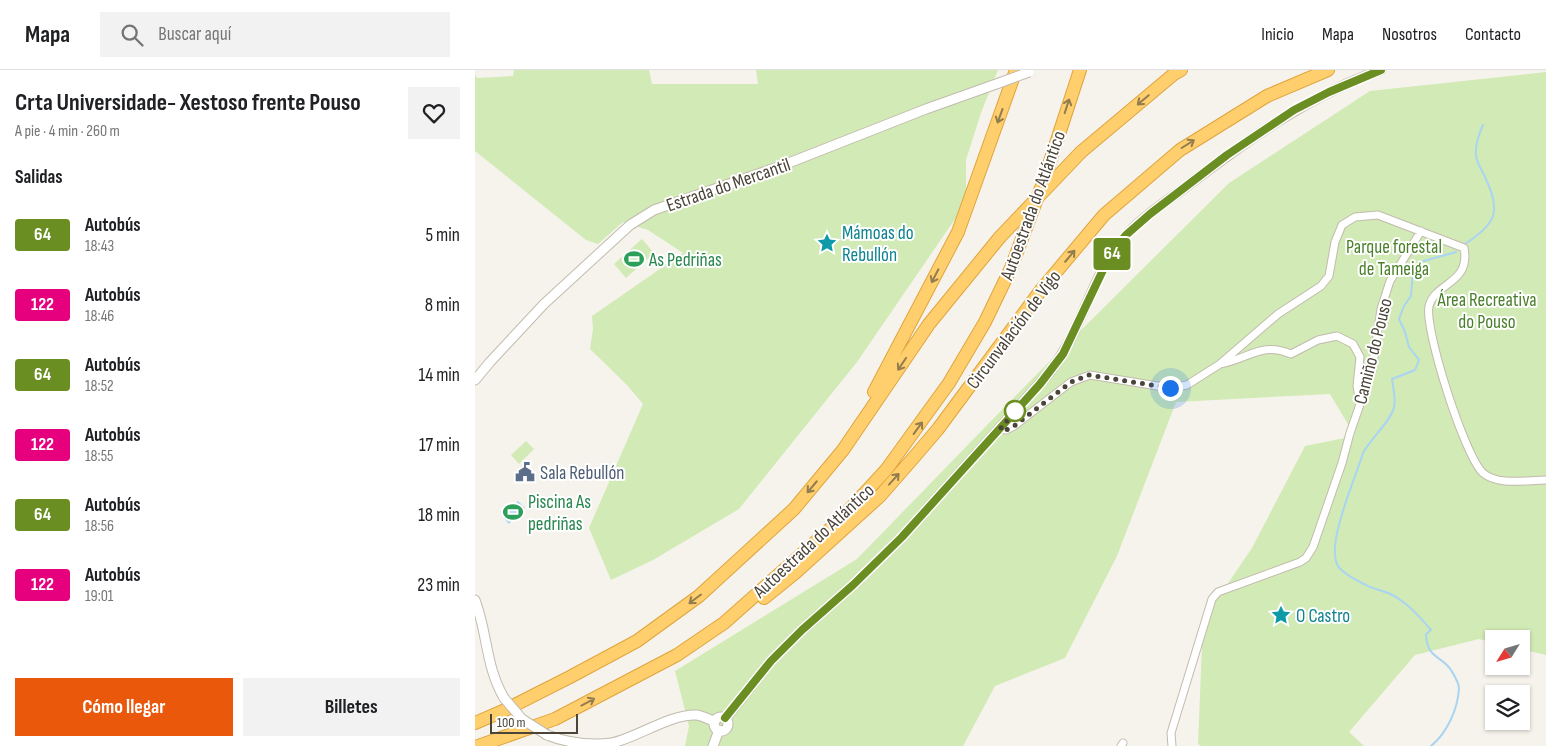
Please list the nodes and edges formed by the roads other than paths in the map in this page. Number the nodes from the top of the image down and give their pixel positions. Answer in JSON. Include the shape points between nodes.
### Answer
{"nodes":[{"id":1,"x":1080,"y":70,"type":"edge"},
{"id":2,"x":1181,"y":70,"type":"edge"},
{"id":3,"x":1328,"y":70,"type":"edge"},
{"id":4,"x":1381,"y":70,"type":"edge"},
{"id":5,"x":1027,"y":71,"type":"edge"},
{"id":6,"x":1421,"y":231,"type":"junction"},
{"id":7,"x":1220,"y":364,"type":"junction"},
{"id":8,"x":475,"y":380,"type":"edge"},
{"id":9,"x":1360,"y":406,"type":"junction"},
{"id":10,"x":1000,"y":429,"type":"junction"},
{"id":11,"x":843,"y":450,"type":"junction"},
{"id":12,"x":1546,"y":480,"type":"edge"},
{"id":13,"x":475,"y":600,"type":"edge"},
{"id":14,"x":724,"y":623,"type":"junction"},
{"id":15,"x":475,"y":723,"type":"edge"},
{"id":16,"x":717,"y":726,"type":"junction"},
{"id":17,"x":477,"y":746,"type":"edge"},
{"id":18,"x":713,"y":746,"type":"edge"},
{"id":19,"x":1172,"y":746,"type":"edge"}],
"edges":[{"from":14,"to":1,"type":"highway","name":"Autoestrada do Atlántico","one_way":true,"via":[[838,522],[886,470],[949,383],[985,322],[1011,268]]},
{"from":2,"to":11,"type":"highway","name":"Autoestrada do Atlántico","one_way":true,"bridge":true,"via":[[1081,152],[1000,237],[929,324]]},
{"from":14,"to":3,"type":"highway","name":"Circunvalación de Vigo","one_way":true,"via":[[759,602],[795,573],[880,496],[938,429],[1041,290],[1104,215],[1187,145],[1267,96]]},
{"from":4,"to":10,"type":"street","via":[[1294,110],[1227,155],[1136,225],[1110,257],[1057,363]]},
{"from":5,"to":8,"type":"street","name":"Estrada do Mercantil","bridge":true,"via":[[781,166],[654,210],[623,231],[545,304]]},
{"from":5,"to":11,"type":"highway","name":"Autoestrada do Atlántico","one_way":true,"via":[[958,232]]},
{"from":6,"to":7,"type":"street","via":[[1378,215],[1355,217],[1342,225],[1335,242],[1329,276],[1321,286],[1278,314]]},
{"from":6,"to":9,"type":"street","name":"Camiño do Pouso","via":[[1390,281]]},
{"from":6,"to":12,"type":"street","via":[[1464,248],[1463,270],[1433,298],[1428,313],[1433,341],[1458,422],[1475,463],[1483,473],[1499,481]]},
{"from":7,"to":9,"type":"street","via":[[1263,350],[1278,349],[1291,354],[1318,340],[1337,336],[1353,344],[1360,357],[1357,386]]},
{"from":7,"to":10,"type":"street","via":[[1187,385],[1170,388],[1089,375],[1071,382],[1014,426]]},
{"from":9,"to":19,"type":"street","name":"Camiño do Pouso","via":[[1343,463],[1313,547],[1306,558],[1218,592],[1212,599],[1171,733]]},
{"from":10,"to":16,"type":"street","via":[[902,537],[771,661],[725,718],[727,728],[724,731]]},
{"from":11,"to":15,"type":"highway","name":"Autoestrada do Atlántico","one_way":true,"via":[[794,509],[699,596],[637,641]]},
{"from":13,"to":16,"type":"street","bridge":true,"via":[[488,661],[504,698],[522,719],[547,735],[581,745],[597,745],[623,740],[672,720],[697,715]]},
{"from":17,"to":14,"type":"highway","name":"Autoestrada do Atlántico","one_way":true,"via":[[555,719],[677,655]]},
{"from":16,"to":18,"type":"street"}]}
